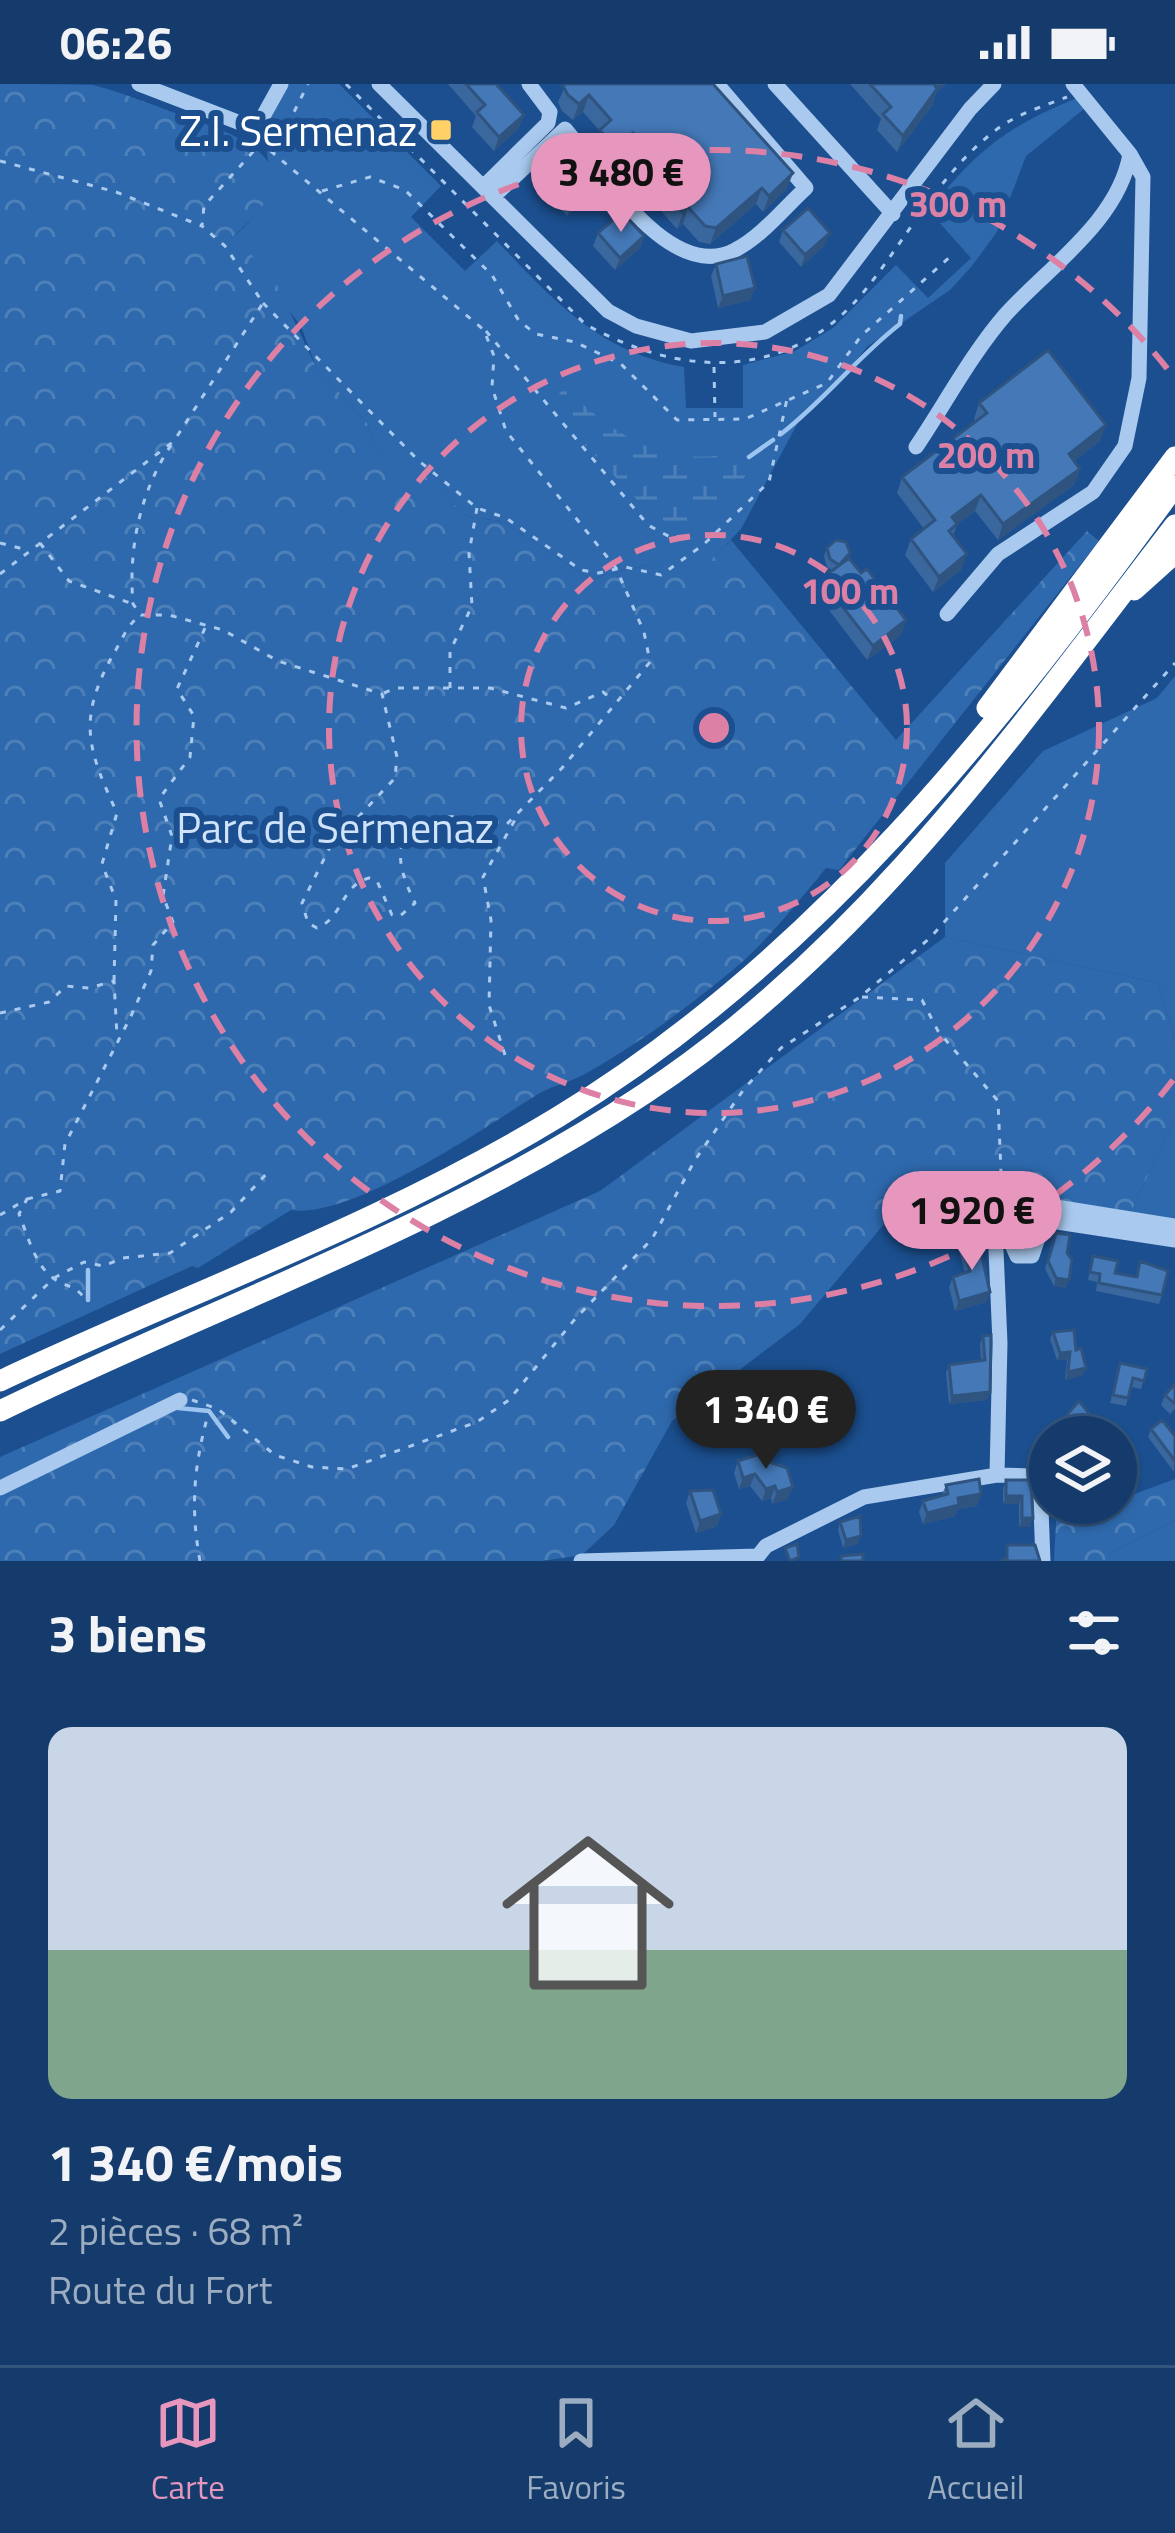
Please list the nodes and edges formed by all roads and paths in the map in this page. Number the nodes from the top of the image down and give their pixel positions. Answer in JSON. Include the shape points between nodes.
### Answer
{"nodes":[{"id":1,"x":140,"y":84,"type":"edge"},
{"id":2,"x":281,"y":84,"type":"edge"},
{"id":3,"x":308,"y":84,"type":"edge"},
{"id":4,"x":346,"y":84,"type":"edge"},
{"id":5,"x":529,"y":84,"type":"edge"},
{"id":6,"x":717,"y":84,"type":"edge"},
{"id":7,"x":775,"y":84,"type":"edge"},
{"id":8,"x":993,"y":86,"type":"edge"},
{"id":9,"x":389,"y":87,"type":"edge"},
{"id":10,"x":1082,"y":89,"type":"edge"},
{"id":11,"x":273,"y":153,"type":"junction"},
{"id":12,"x":1130,"y":154,"type":"junction"},
{"id":13,"x":0,"y":161,"type":"edge"},
{"id":14,"x":488,"y":192,"type":"junction"},
{"id":15,"x":893,"y":214,"type":"junction"},
{"id":16,"x":202,"y":226,"type":"junction"},
{"id":17,"x":263,"y":303,"type":"junction"},
{"id":18,"x":484,"y":330,"type":"junction"},
{"id":19,"x":714,"y":364,"type":"junction"},
{"id":20,"x":788,"y":398,"type":"dead end"},
{"id":21,"x":715,"y":419,"type":"dead end"},
{"id":22,"x":174,"y":441,"type":"junction"},
{"id":23,"x":916,"y":446,"type":"dead end"},
{"id":24,"x":1175,"y":458,"type":"edge"},
{"id":25,"x":1175,"y":486,"type":"edge"},
{"id":26,"x":477,"y":508,"type":"junction"},
{"id":27,"x":1175,"y":525,"type":"edge"},
{"id":28,"x":689,"y":536,"type":"dead end"},
{"id":29,"x":39,"y":542,"type":"junction"},
{"id":30,"x":0,"y":543,"type":"edge"},
{"id":31,"x":28,"y":551,"type":"junction"},
{"id":32,"x":1175,"y":553,"type":"edge"},
{"id":33,"x":616,"y":568,"type":"junction"},
{"id":34,"x":0,"y":574,"type":"edge"},
{"id":35,"x":134,"y":604,"type":"junction"},
{"id":36,"x":1110,"y":609,"type":"junction"},
{"id":37,"x":947,"y":614,"type":"dead end"},
{"id":38,"x":141,"y":615,"type":"junction"},
{"id":39,"x":206,"y":626,"type":"junction"},
{"id":40,"x":1175,"y":664,"type":"edge"},
{"id":41,"x":450,"y":690,"type":"junction"},
{"id":42,"x":382,"y":694,"type":"junction"},
{"id":43,"x":615,"y":705,"type":"junction"},
{"id":44,"x":517,"y":816,"type":"junction"},
{"id":45,"x":812,"y":923,"type":"junction"},
{"id":46,"x":114,"y":981,"type":"junction"},
{"id":47,"x":860,"y":997,"type":"junction"},
{"id":48,"x":0,"y":1013,"type":"edge"},
{"id":49,"x":116,"y":1040,"type":"junction"},
{"id":50,"x":505,"y":1054,"type":"dead end"},
{"id":51,"x":270,"y":1170,"type":"dead end"},
{"id":52,"x":27,"y":1199,"type":"junction"},
{"id":53,"x":1004,"y":1212,"type":"junction"},
{"id":54,"x":0,"y":1215,"type":"edge"},
{"id":55,"x":1044,"y":1220,"type":"dead end"},
{"id":56,"x":1175,"y":1226,"type":"edge"},
{"id":57,"x":1175,"y":1240,"type":"edge"},
{"id":58,"x":54,"y":1278,"type":"junction"},
{"id":59,"x":86,"y":1301,"type":"dead end"},
{"id":60,"x":0,"y":1330,"type":"edge"},
{"id":61,"x":0,"y":1382,"type":"edge"},
{"id":62,"x":180,"y":1400,"type":"joint"},
{"id":63,"x":0,"y":1411,"type":"edge"},
{"id":64,"x":209,"y":1411,"type":"dead end"},
{"id":65,"x":997,"y":1475,"type":"junction"},
{"id":66,"x":0,"y":1488,"type":"edge"},
{"id":67,"x":758,"y":1558,"type":"edge"},
{"id":68,"x":200,"y":1561,"type":"edge"},
{"id":69,"x":580,"y":1561,"type":"edge"},
{"id":70,"x":1042,"y":1561,"type":"edge"}],
"edges":[{"from":1,"to":2,"type":"street","via":[[256,129]]},
{"from":3,"to":11,"type":"path"},
{"from":4,"to":19,"type":"path","via":[[585,324],[663,359]]},
{"from":5,"to":14,"type":"street","via":[[550,112],[548,123]]},
{"from":6,"to":14,"type":"street","via":[[806,188],[731,253],[696,258],[667,245],[565,130]]},
{"from":7,"to":15,"type":"street"},
{"from":8,"to":15,"type":"street"},
{"from":9,"to":14,"type":"street"},
{"from":10,"to":12,"type":"street"},
{"from":10,"to":19,"type":"path","via":[[1018,116],[982,142],[831,324],[779,352]]},
{"from":11,"to":16,"type":"path","via":[[261,143],[203,206]]},
{"from":11,"to":18,"type":"path"},
{"from":12,"to":23,"type":"street","via":[[1125,182],[1053,271],[1004,316]]},
{"from":12,"to":37,"type":"street","via":[[1142,177],[1139,378],[1125,446],[1093,492],[998,554]]},
{"from":13,"to":16,"type":"path","via":[[116,192]]},
{"from":14,"to":15,"type":"street","via":[[608,310],[691,341],[748,337],[808,311],[848,277]]},
{"from":16,"to":17,"type":"path"},
{"from":17,"to":22,"type":"path"},
{"from":17,"to":26,"type":"path","via":[[418,461]]},
{"from":18,"to":28,"type":"path","via":[[647,525]]},
{"from":18,"to":33,"type":"path","via":[[506,430]]},
{"from":19,"to":21,"type":"path"},
{"from":20,"to":33,"type":"path","via":[[769,482],[662,575]]},
{"from":22,"to":29,"type":"path"},
{"from":22,"to":35,"type":"path","via":[[139,515]]},
{"from":24,"to":45,"type":"highway","via":[[983,714]]},
{"from":25,"to":45,"type":"highway","via":[[926,806]]},
{"from":26,"to":33,"type":"path","via":[[506,518],[581,570]]},
{"from":26,"to":41,"type":"path","via":[[472,606],[450,652]]},
{"from":27,"to":36,"type":"highway"},
{"from":29,"to":31,"type":"path"},
{"from":29,"to":35,"type":"path","via":[[69,580]]},
{"from":30,"to":31,"type":"path"},
{"from":31,"to":34,"type":"path"},
{"from":32,"to":36,"type":"highway"},
{"from":33,"to":43,"type":"path","via":[[650,662]]},
{"from":35,"to":38,"type":"path"},
{"from":36,"to":63,"type":"highway","via":[[884,889],[692,1060],[472,1193]]},
{"from":38,"to":39,"type":"path"},
{"from":38,"to":46,"type":"path","via":[[98,682],[87,718],[95,770],[117,813],[102,864],[116,900]]},
{"from":39,"to":42,"type":"path","via":[[278,661]]},
{"from":39,"to":49,"type":"path","via":[[177,688],[194,716],[190,757],[159,799],[172,836],[163,896],[173,922],[153,945],[151,970]]},
{"from":40,"to":47,"type":"path","via":[[930,938]]},
{"from":41,"to":42,"type":"path"},
{"from":41,"to":43,"type":"path","via":[[490,688],[566,708],[603,692]]},
{"from":42,"to":44,"type":"path","via":[[398,770],[314,870],[302,903],[308,923],[326,925],[351,887],[369,878],[400,916],[416,903],[398,870],[408,836],[449,816],[506,824]]},
{"from":43,"to":44,"type":"path"},
{"from":44,"to":50,"type":"path","via":[[483,877],[489,1005]]},
{"from":45,"to":61,"type":"highway","via":[[677,1039],[556,1118],[393,1203]]},
{"from":46,"to":48,"type":"path","via":[[66,986],[50,1002]]},
{"from":46,"to":49,"type":"path"},
{"from":47,"to":53,"type":"path","via":[[922,1000],[998,1101]]},
{"from":47,"to":62,"type":"path","via":[[781,1048],[744,1089],[652,1239],[509,1400],[477,1422],[365,1466],[311,1467],[275,1455],[200,1400]]},
{"from":49,"to":52,"type":"path","via":[[65,1144],[60,1191]]},
{"from":51,"to":58,"type":"path","via":[[231,1212],[170,1252],[103,1266],[84,1262]]},
{"from":52,"to":54,"type":"path"},
{"from":52,"to":58,"type":"path","via":[[19,1214]]},
{"from":53,"to":56,"type":"street","via":[[1025,1202]]},
{"from":53,"to":65,"type":"street","via":[[992,1239]]},
{"from":55,"to":57,"type":"street"},
{"from":58,"to":59,"type":"path"},
{"from":58,"to":60,"type":"path"},
{"from":62,"to":66,"type":"street"},
{"from":64,"to":68,"type":"path","via":[[191,1508]]},
{"from":65,"to":67,"type":"street","via":[[864,1497],[766,1546]]},
{"from":65,"to":70,"type":"street","via":[[1040,1482]]},
{"from":67,"to":69,"type":"street"}]}
